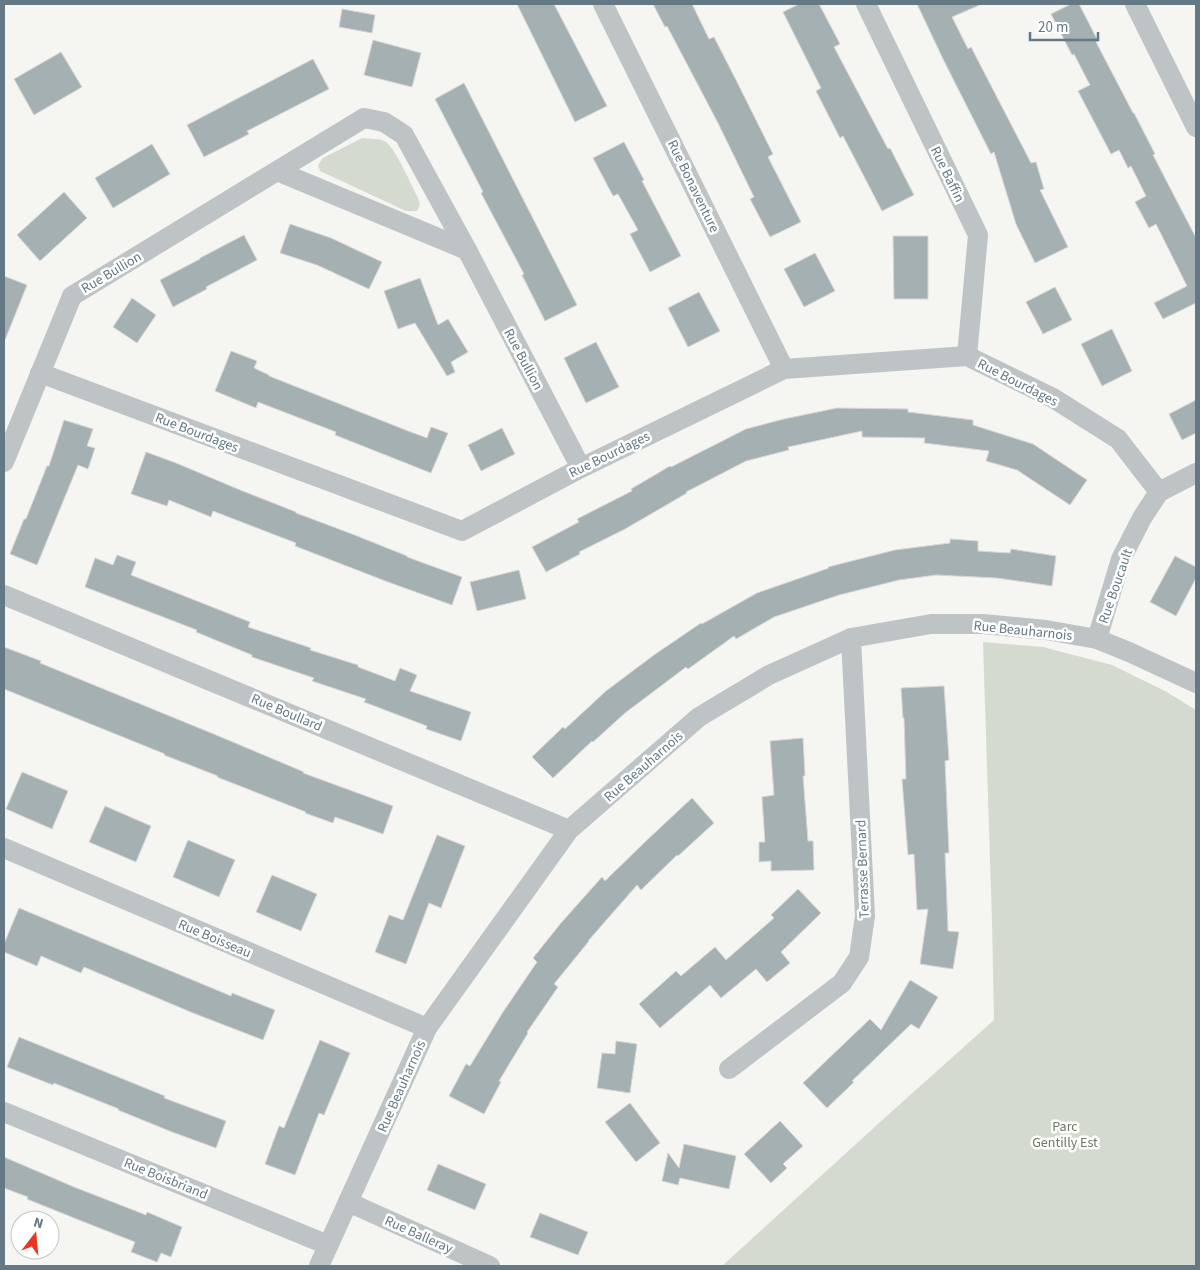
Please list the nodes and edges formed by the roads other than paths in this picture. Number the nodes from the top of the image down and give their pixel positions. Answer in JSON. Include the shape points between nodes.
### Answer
{"nodes":[{"id":1,"x":603,"y":4,"type":"edge"},
{"id":2,"x":866,"y":4,"type":"edge"},
{"id":3,"x":1135,"y":4,"type":"edge"},
{"id":4,"x":1196,"y":127,"type":"edge"},
{"id":5,"x":277,"y":171,"type":"junction"},
{"id":6,"x":467,"y":250,"type":"junction"},
{"id":7,"x":967,"y":356,"type":"junction"},
{"id":8,"x":784,"y":369,"type":"junction"},
{"id":9,"x":40,"y":373,"type":"junction"},
{"id":10,"x":4,"y":462,"type":"edge"},
{"id":11,"x":581,"y":468,"type":"junction"},
{"id":12,"x":1196,"y":473,"type":"edge"},
{"id":13,"x":1159,"y":492,"type":"junction"},
{"id":14,"x":4,"y":595,"type":"edge"},
{"id":15,"x":851,"y":638,"type":"junction"},
{"id":16,"x":1097,"y":639,"type":"junction"},
{"id":17,"x":1196,"y":683,"type":"edge"},
{"id":18,"x":569,"y":830,"type":"junction"},
{"id":19,"x":4,"y":848,"type":"edge"},
{"id":20,"x":427,"y":1028,"type":"junction"},
{"id":21,"x":729,"y":1069,"type":"dead end"},
{"id":22,"x":4,"y":1112,"type":"edge"},
{"id":23,"x":348,"y":1202,"type":"junction"},
{"id":24,"x":328,"y":1245,"type":"junction"},
{"id":25,"x":319,"y":1266,"type":"edge"},
{"id":26,"x":490,"y":1266,"type":"edge"}],
"edges":[{"from":1,"to":8,"type":"street","name":"Rue Bonaventure"},
{"from":2,"to":7,"type":"street","name":"Rue Baffin","via":[[978,235]]},
{"from":3,"to":4,"type":"street"},
{"from":5,"to":6,"type":"street"},
{"from":5,"to":6,"type":"street","name":"Rue Bullion","via":[[364,118],[384,122],[404,134]]},
{"from":5,"to":9,"type":"street","name":"Rue Bullion","via":[[72,296]]},
{"from":6,"to":11,"type":"street","name":"Rue Bullion"},
{"from":7,"to":8,"type":"street","name":"Rue Bourdages"},
{"from":7,"to":13,"type":"street","name":"Rue Bourdages","via":[[1054,398],[1118,439]]},
{"from":8,"to":11,"type":"street","name":"Rue Bourdages"},
{"from":9,"to":10,"type":"street","name":"Rue Bullion"},
{"from":9,"to":11,"type":"street","name":"Rue Bourdages","via":[[462,531]]},
{"from":12,"to":13,"type":"street","name":"Rue Boucault"},
{"from":13,"to":16,"type":"street","name":"Rue Boucault","via":[[1121,559]]},
{"from":14,"to":18,"type":"street","name":"Rue Boullard"},
{"from":15,"to":16,"type":"street","name":"Rue Beauharnois","via":[[931,624],[983,624]]},
{"from":15,"to":18,"type":"street","name":"Rue Beauharnois","via":[[769,675],[699,717]]},
{"from":15,"to":21,"type":"street","name":"Terrasse Bernard","via":[[865,916],[859,957],[842,983]]},
{"from":16,"to":17,"type":"street","name":"Rue Beauharnois"},
{"from":18,"to":20,"type":"street","name":"Rue Beauharnois"},
{"from":19,"to":20,"type":"street","name":"Rue Boisseau"},
{"from":20,"to":23,"type":"street","name":"Rue Beauharnois"},
{"from":22,"to":24,"type":"street","name":"Rue Boisbriand"},
{"from":23,"to":24,"type":"street","name":"Rue Beauharnois"},
{"from":23,"to":26,"type":"street","name":"Rue Balleray"},
{"from":24,"to":25,"type":"street","name":"Rue Beauharnois"}]}
